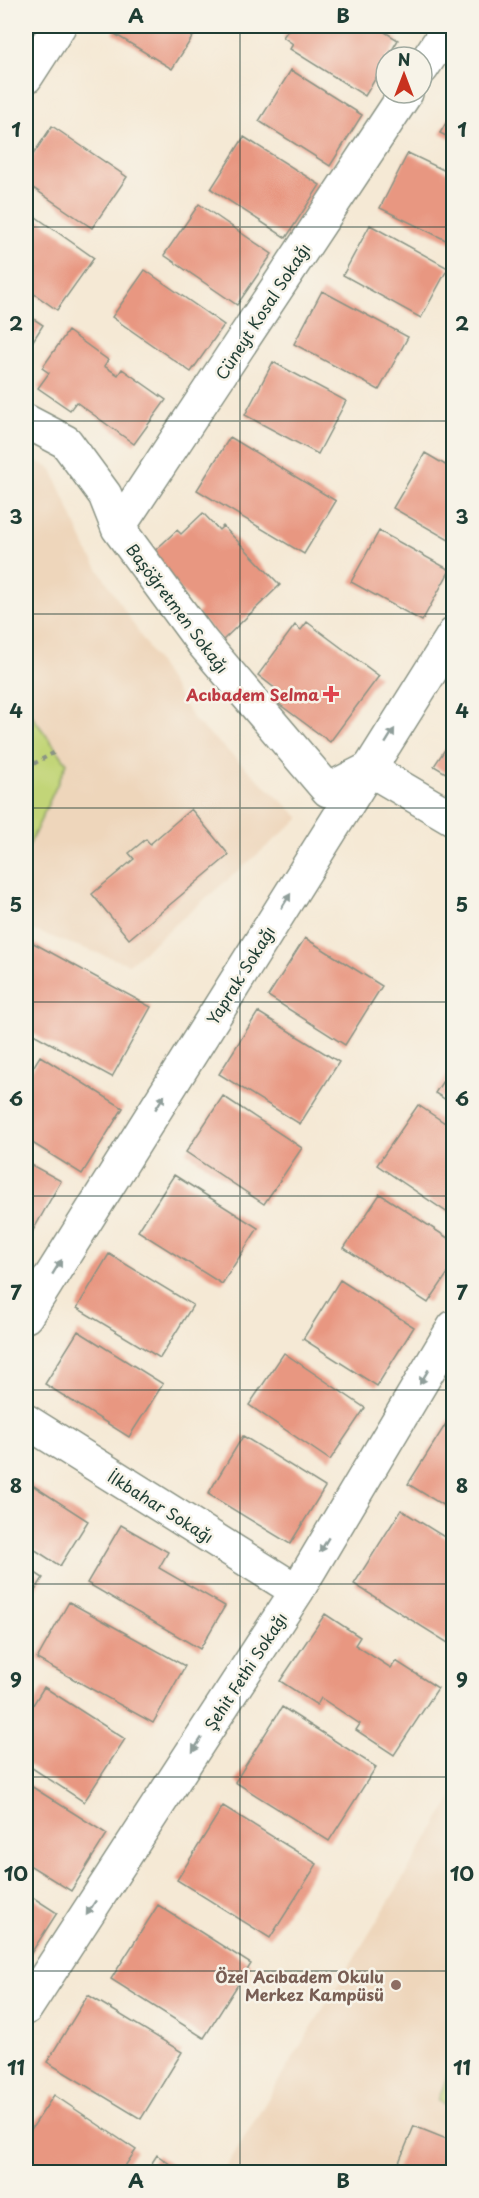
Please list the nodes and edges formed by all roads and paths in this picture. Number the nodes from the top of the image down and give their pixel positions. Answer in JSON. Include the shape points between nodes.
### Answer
{"nodes":[{"id":1,"x":58,"y":26,"type":"edge"},
{"id":2,"x":450,"y":26,"type":"edge"},
{"id":3,"x":434,"y":50,"type":"edge"},
{"id":4,"x":26,"y":77,"type":"edge"},
{"id":5,"x":398,"y":105,"type":"edge"},
{"id":6,"x":26,"y":421,"type":"edge"},
{"id":7,"x":118,"y":528,"type":"junction"},
{"id":8,"x":453,"y":634,"type":"edge"},
{"id":9,"x":57,"y":752,"type":"dead end"},
{"id":10,"x":26,"y":768,"type":"edge"},
{"id":11,"x":369,"y":769,"type":"junction"},
{"id":12,"x":453,"y":819,"type":"edge"},
{"id":13,"x":26,"y":1316,"type":"edge"},
{"id":14,"x":453,"y":1327,"type":"edge"},
{"id":15,"x":26,"y":1421,"type":"edge"},
{"id":16,"x":297,"y":1591,"type":"junction"},
{"id":17,"x":26,"y":2008,"type":"edge"}],
"edges":[{"from":1,"to":4,"type":"street"},
{"from":2,"to":3,"type":"street"},
{"from":5,"to":7,"type":"street","name":"Cüneyt Kosal Sokağı"},
{"from":6,"to":7,"type":"street","name":"Başöğretmen Sokağı","via":[[66,442],[105,495]]},
{"from":7,"to":11,"type":"street","name":"Başöğretmen Sokağı","via":[[202,642],[328,790]]},
{"from":11,"to":8,"type":"street","name":"Yaprak Sokağı","one_way":true},
{"from":9,"to":10,"type":"path"},
{"from":11,"to":12,"type":"street"},
{"from":13,"to":11,"type":"street","name":"Yaprak Sokağı","one_way":true},
{"from":14,"to":16,"type":"street","name":"Şehit Fethi Sokağı","one_way":true},
{"from":15,"to":16,"type":"street","name":"İlkbahar Sokağı"},
{"from":16,"to":17,"type":"street","name":"Şehit Fethi Sokağı","one_way":true}]}
